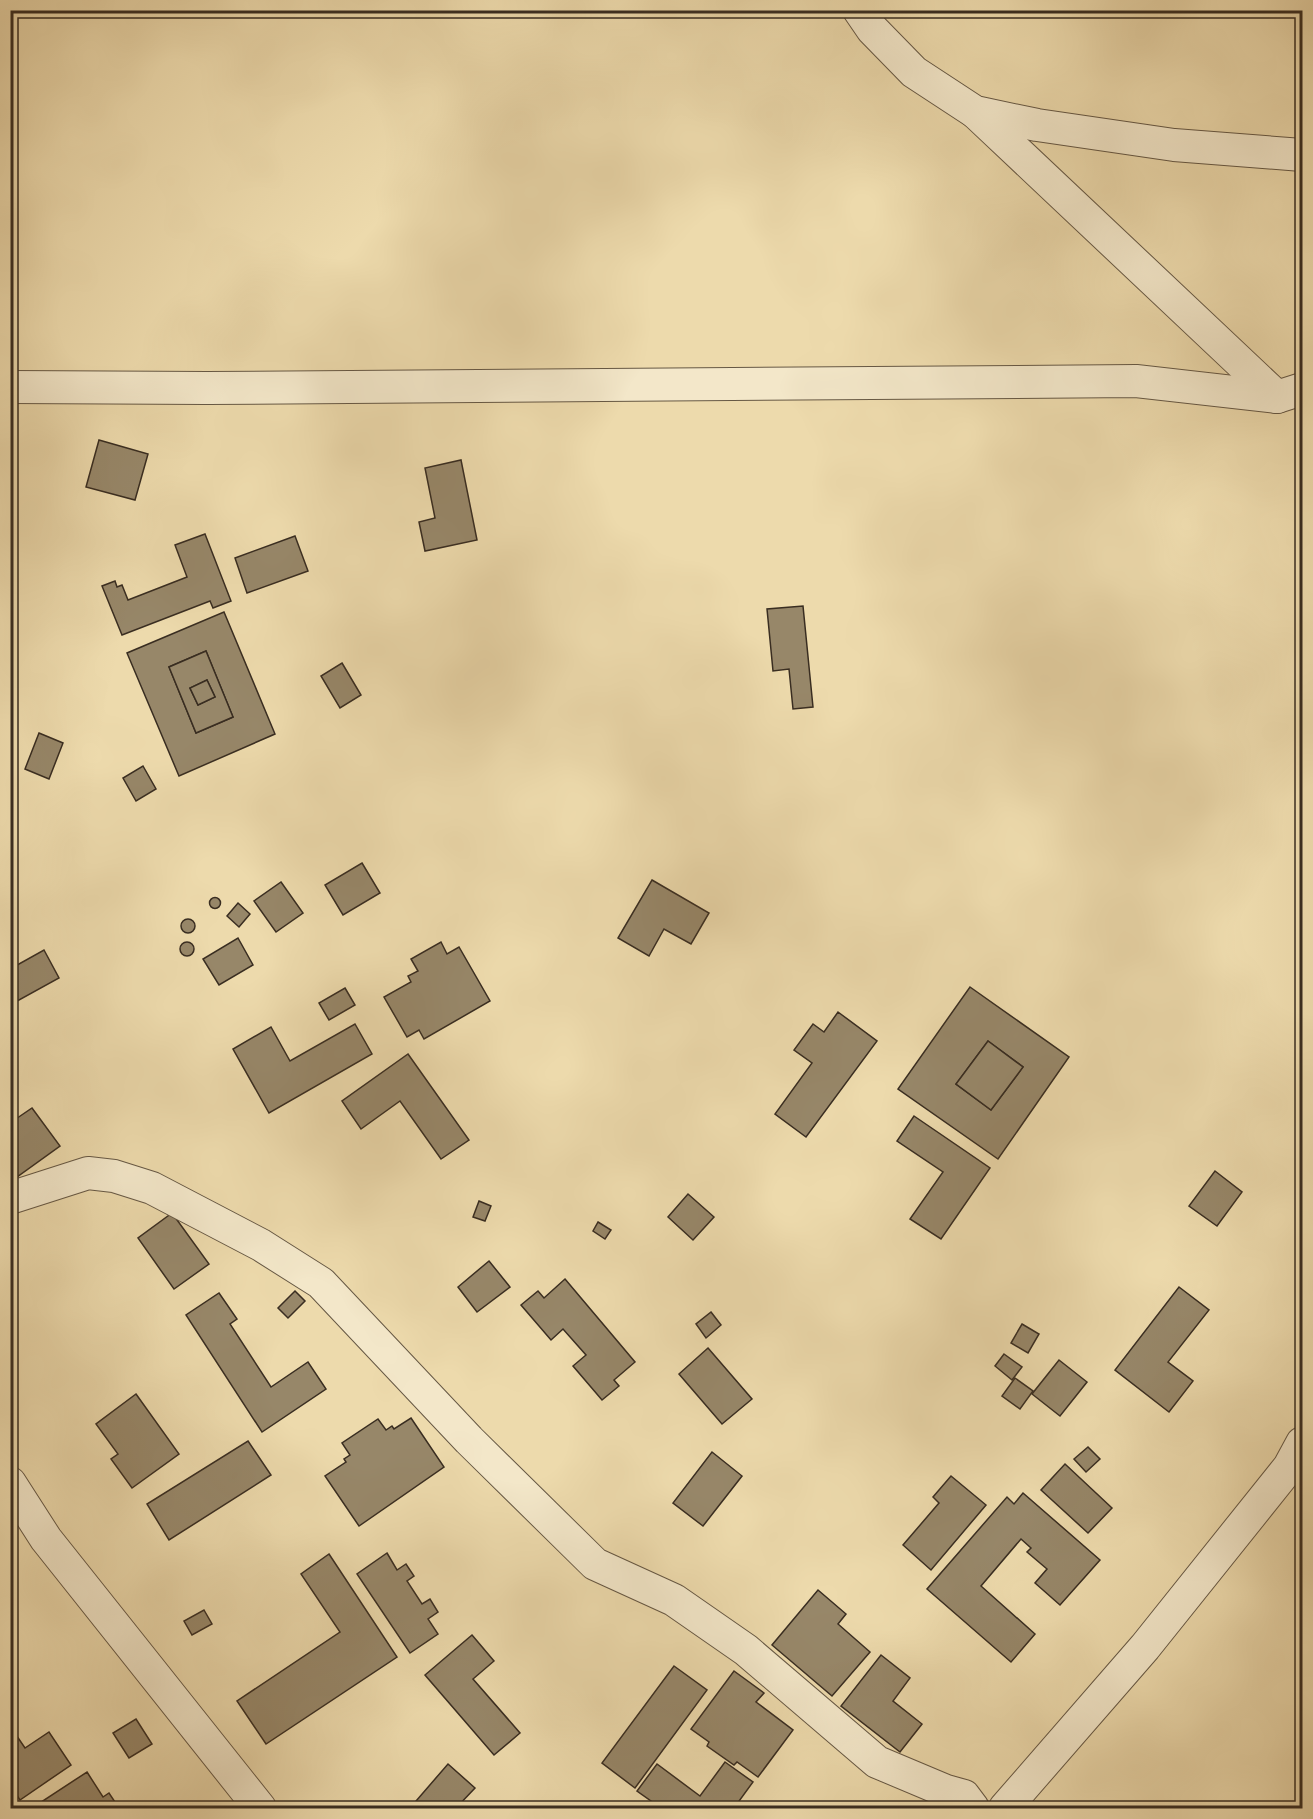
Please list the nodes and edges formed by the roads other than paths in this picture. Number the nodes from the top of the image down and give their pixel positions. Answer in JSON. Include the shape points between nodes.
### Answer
{"nodes":[{"id":1,"x":859,"y":10,"type":"edge"},
{"id":2,"x":975,"y":112,"type":"junction"},
{"id":3,"x":1302,"y":155,"type":"edge"},
{"id":4,"x":10,"y":387,"type":"edge"},
{"id":5,"x":1290,"y":393,"type":"edge"},
{"id":6,"x":10,"y":1198,"type":"edge"},
{"id":7,"x":1302,"y":1443,"type":"edge"},
{"id":8,"x":10,"y":1483,"type":"edge"},
{"id":9,"x":260,"y":1809,"type":"edge"},
{"id":10,"x":973,"y":1809,"type":"edge"},
{"id":11,"x":1005,"y":1809,"type":"edge"}],
"edges":[{"from":1,"to":2,"type":"street","via":[[914,72]]},
{"from":2,"to":3,"type":"street","via":[[1174,145]]},
{"from":2,"to":5,"type":"street"},
{"from":4,"to":5,"type":"street","via":[[1136,381]]},
{"from":6,"to":10,"type":"street","via":[[88,1173],[114,1176],[152,1188],[261,1245],[321,1283],[469,1440],[595,1564],[674,1600],[746,1650],[878,1762],[964,1796]]},
{"from":7,"to":11,"type":"street","via":[[1289,1467],[1145,1647]]},
{"from":8,"to":9,"type":"street","via":[[46,1539]]}]}
